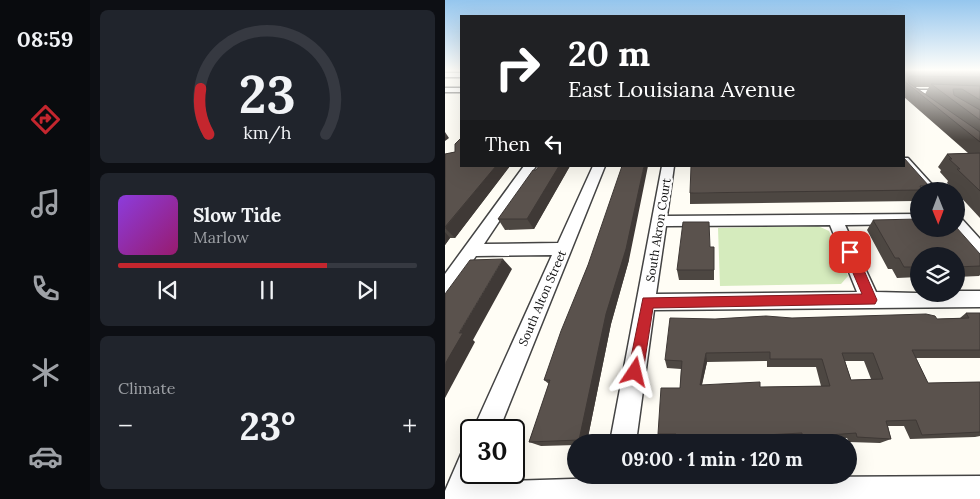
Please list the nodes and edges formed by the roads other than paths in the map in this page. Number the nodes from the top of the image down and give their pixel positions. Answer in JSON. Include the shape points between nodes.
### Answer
{"nodes":[{"id":1,"x":910,"y":93,"type":"edge"},
{"id":2,"x":926,"y":104,"type":"edge"},
{"id":3,"x":905,"y":162,"type":"edge"},
{"id":4,"x":528,"y":167,"type":"edge"},
{"id":5,"x":599,"y":167,"type":"edge"},
{"id":6,"x":668,"y":167,"type":"edge"},
{"id":7,"x":923,"y":182,"type":"edge"},
{"id":8,"x":910,"y":219,"type":"edge"},
{"id":9,"x":836,"y":220,"type":"junction"},
{"id":10,"x":659,"y":221,"type":"junction"},
{"id":11,"x":965,"y":232,"type":"edge"},
{"id":12,"x":563,"y":249,"type":"junction"},
{"id":13,"x":472,"y":250,"type":"junction"},
{"id":14,"x":980,"y":250,"type":"edge"},
{"id":15,"x":445,"y":288,"type":"edge"},
{"id":16,"x":980,"y":299,"type":"edge"},
{"id":17,"x":870,"y":300,"type":"junction"},
{"id":18,"x":647,"y":302,"type":"junction"},
{"id":19,"x":491,"y":419,"type":"edge"},
{"id":20,"x":624,"y":434,"type":"edge"},
{"id":21,"x":463,"y":484,"type":"edge"},
{"id":22,"x":616,"y":484,"type":"edge"},
{"id":23,"x":980,"y":490,"type":"edge"},
{"id":24,"x":457,"y":498,"type":"edge"}],
"edges":[{"from":1,"to":2,"type":"street"},
{"from":3,"to":7,"type":"street"},
{"from":4,"to":13,"type":"street"},
{"from":5,"to":12,"type":"street","name":"South Alton Street"},
{"from":6,"to":10,"type":"street","name":"South Akron Court"},
{"from":8,"to":9,"type":"street"},
{"from":9,"to":10,"type":"street"},
{"from":9,"to":17,"type":"street"},
{"from":10,"to":18,"type":"street","name":"South Akron Court"},
{"from":11,"to":14,"type":"street"},
{"from":12,"to":13,"type":"street"},
{"from":12,"to":19,"type":"street","name":"South Alton Street"},
{"from":13,"to":15,"type":"street"},
{"from":16,"to":17,"type":"street"},
{"from":17,"to":18,"type":"street"},
{"from":18,"to":20,"type":"street","name":"South Akron Court"},
{"from":21,"to":24,"type":"street"},
{"from":22,"to":23,"type":"street"},
{"from":22,"to":24,"type":"street"}]}
